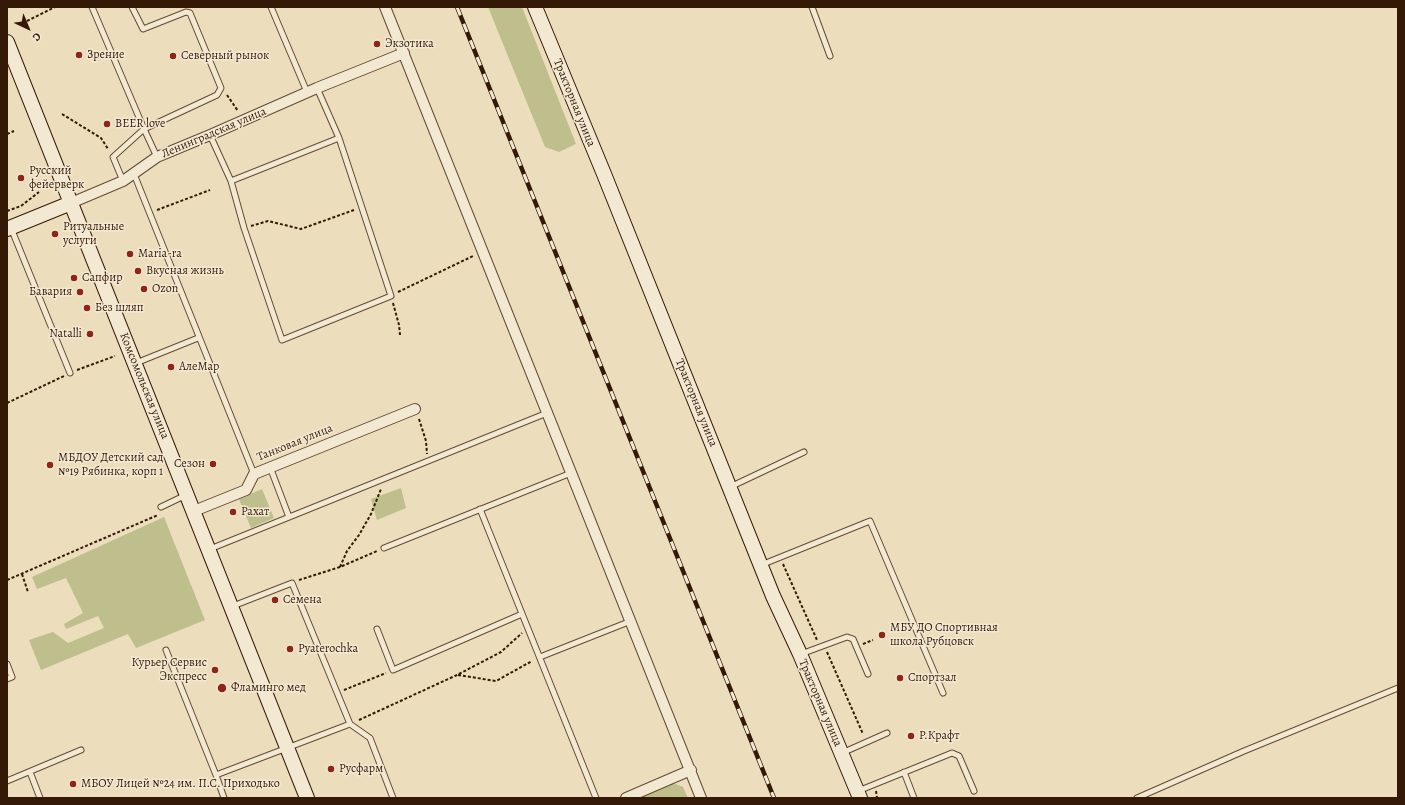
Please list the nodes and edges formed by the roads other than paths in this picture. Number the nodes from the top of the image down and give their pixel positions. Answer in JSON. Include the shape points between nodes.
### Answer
{"nodes":[{"id":1,"x":92,"y":7,"type":"edge"},
{"id":2,"x":132,"y":7,"type":"edge"},
{"id":3,"x":271,"y":7,"type":"edge"},
{"id":4,"x":385,"y":7,"type":"edge"},
{"id":5,"x":535,"y":7,"type":"edge"},
{"id":6,"x":812,"y":7,"type":"edge"},
{"id":7,"x":7,"y":42,"type":"edge"},
{"id":8,"x":404,"y":53,"type":"junction"},
{"id":9,"x":830,"y":56,"type":"dead end"},
{"id":10,"x":317,"y":88,"type":"junction"},
{"id":11,"x":307,"y":92,"type":"junction"},
{"id":12,"x":144,"y":129,"type":"junction"},
{"id":13,"x":210,"y":135,"type":"junction"},
{"id":14,"x":339,"y":138,"type":"junction"},
{"id":15,"x":157,"y":157,"type":"junction"},
{"id":16,"x":134,"y":174,"type":"junction"},
{"id":17,"x":123,"y":181,"type":"junction"},
{"id":18,"x":231,"y":181,"type":"junction"},
{"id":19,"x":71,"y":203,"type":"junction"},
{"id":20,"x":9,"y":229,"type":"edge"},
{"id":21,"x":198,"y":338,"type":"junction"},
{"id":22,"x":135,"y":364,"type":"junction"},
{"id":23,"x":70,"y":373,"type":"road end"},
{"id":24,"x":415,"y":409,"type":"road end"},
{"id":25,"x":547,"y":412,"type":"junction"},
{"id":26,"x":804,"y":452,"type":"dead end"},
{"id":27,"x":270,"y":467,"type":"junction"},
{"id":28,"x":571,"y":473,"type":"junction"},
{"id":29,"x":254,"y":474,"type":"junction"},
{"id":30,"x":729,"y":487,"type":"junction"},
{"id":31,"x":187,"y":494,"type":"junction"},
{"id":32,"x":161,"y":507,"type":"dead end"},
{"id":33,"x":480,"y":509,"type":"junction"},
{"id":34,"x":194,"y":511,"type":"junction"},
{"id":35,"x":290,"y":517,"type":"junction"},
{"id":36,"x":384,"y":548,"type":"road end"},
{"id":37,"x":209,"y":549,"type":"junction"},
{"id":38,"x":760,"y":565,"type":"junction"},
{"id":39,"x":232,"y":606,"type":"junction"},
{"id":40,"x":522,"y":614,"type":"junction"},
{"id":41,"x":631,"y":621,"type":"junction"},
{"id":42,"x":377,"y":629,"type":"dead end"},
{"id":43,"x":166,"y":650,"type":"dead end"},
{"id":44,"x":800,"y":654,"type":"junction"},
{"id":45,"x":540,"y":657,"type":"junction"},
{"id":46,"x":7,"y":664,"type":"edge"},
{"id":47,"x":868,"y":674,"type":"dead end"},
{"id":48,"x":7,"y":679,"type":"edge"},
{"id":49,"x":1398,"y":688,"type":"edge"},
{"id":50,"x":943,"y":693,"type":"dead end"},
{"id":51,"x":350,"y":724,"type":"junction"},
{"id":52,"x":887,"y":733,"type":"dead end"},
{"id":53,"x":288,"y":748,"type":"junction"},
{"id":54,"x":81,"y":750,"type":"dead end"},
{"id":55,"x":841,"y":754,"type":"junction"},
{"id":56,"x":691,"y":770,"type":"junction"},
{"id":57,"x":30,"y":772,"type":"junction"},
{"id":58,"x":904,"y":772,"type":"junction"},
{"id":59,"x":216,"y":775,"type":"junction"},
{"id":60,"x":7,"y":781,"type":"edge"},
{"id":61,"x":974,"y":791,"type":"dead end"},
{"id":62,"x":859,"y":795,"type":"edge"},
{"id":63,"x":40,"y":798,"type":"edge"},
{"id":64,"x":224,"y":798,"type":"edge"},
{"id":65,"x":307,"y":798,"type":"edge"},
{"id":66,"x":393,"y":798,"type":"edge"},
{"id":67,"x":596,"y":798,"type":"edge"},
{"id":68,"x":626,"y":798,"type":"edge"},
{"id":69,"x":701,"y":798,"type":"edge"},
{"id":70,"x":914,"y":798,"type":"edge"},
{"id":71,"x":1137,"y":798,"type":"edge"}],
"edges":[{"from":1,"to":12,"type":"lane"},
{"from":2,"to":12,"type":"lane","via":[[143,29],[186,12],[190,13],[221,88],[217,95]]},
{"from":3,"to":11,"type":"lane"},
{"from":4,"to":8,"type":"street"},
{"from":5,"to":30,"type":"street","name":"Тракторная улица"},
{"from":6,"to":9,"type":"lane"},
{"from":7,"to":19,"type":"street","name":"Комсомольская улица"},
{"from":8,"to":10,"type":"street","name":"Ленинградская улица"},
{"from":8,"to":25,"type":"street"},
{"from":10,"to":11,"type":"street","name":"Ленинградская улица"},
{"from":10,"to":14,"type":"lane"},
{"from":11,"to":13,"type":"street","name":"Ленинградская улица"},
{"from":12,"to":15,"type":"lane"},
{"from":12,"to":17,"type":"lane","via":[[113,157]]},
{"from":13,"to":15,"type":"street","name":"Ленинградская улица"},
{"from":13,"to":18,"type":"lane"},
{"from":14,"to":18,"type":"lane"},
{"from":14,"to":18,"type":"lane","via":[[390,296],[282,340]]},
{"from":15,"to":16,"type":"street","name":"Ленинградская улица"},
{"from":16,"to":17,"type":"street","name":"Ленинградская улица"},
{"from":16,"to":21,"type":"lane"},
{"from":17,"to":19,"type":"street","name":"Ленинградская улица"},
{"from":19,"to":20,"type":"street","name":"Ленинградская улица"},
{"from":19,"to":22,"type":"street","name":"Комсомольская улица"},
{"from":20,"to":23,"type":"lane"},
{"from":21,"to":22,"type":"lane"},
{"from":21,"to":29,"type":"lane"},
{"from":22,"to":31,"type":"street","name":"Комсомольская улица"},
{"from":24,"to":27,"type":"street","name":"Танковая улица"},
{"from":25,"to":28,"type":"street"},
{"from":25,"to":35,"type":"lane"},
{"from":26,"to":30,"type":"lane"},
{"from":27,"to":29,"type":"street","name":"Танковая улица"},
{"from":27,"to":35,"type":"lane"},
{"from":28,"to":33,"type":"lane"},
{"from":28,"to":41,"type":"street"},
{"from":29,"to":34,"type":"street","name":"Танковая улица","via":[[246,490]]},
{"from":30,"to":38,"type":"street","name":"Тракторная улица"},
{"from":31,"to":32,"type":"lane"},
{"from":31,"to":34,"type":"street","name":"Комсомольская улица"},
{"from":33,"to":36,"type":"lane"},
{"from":33,"to":40,"type":"lane"},
{"from":34,"to":37,"type":"street","name":"Комсомольская улица"},
{"from":35,"to":37,"type":"lane"},
{"from":37,"to":39,"type":"street","name":"Комсомольская улица"},
{"from":38,"to":44,"type":"street","name":"Тракторная улица"},
{"from":38,"to":50,"type":"lane","via":[[870,521]]},
{"from":39,"to":51,"type":"lane","via":[[292,583]]},
{"from":39,"to":53,"type":"street","name":"Комсомольская улица"},
{"from":40,"to":42,"type":"lane","via":[[393,670]]},
{"from":40,"to":45,"type":"lane"},
{"from":41,"to":45,"type":"lane"},
{"from":41,"to":56,"type":"street"},
{"from":43,"to":59,"type":"lane"},
{"from":44,"to":47,"type":"lane","via":[[847,637],[853,640]]},
{"from":44,"to":55,"type":"street","name":"Тракторная улица"},
{"from":45,"to":67,"type":"lane"},
{"from":46,"to":48,"type":"lane","via":[[12,677]]},
{"from":49,"to":71,"type":"lane"},
{"from":51,"to":53,"type":"lane"},
{"from":51,"to":66,"type":"lane","via":[[370,738]]},
{"from":52,"to":55,"type":"lane"},
{"from":53,"to":59,"type":"lane"},
{"from":53,"to":65,"type":"street","name":"Комсомольская улица"},
{"from":54,"to":57,"type":"lane"},
{"from":55,"to":62,"type":"street","name":"Тракторная улица"},
{"from":56,"to":68,"type":"street"},
{"from":56,"to":69,"type":"street"},
{"from":57,"to":60,"type":"lane"},
{"from":57,"to":63,"type":"lane"},
{"from":58,"to":61,"type":"lane","via":[[952,753],[959,756]]},
{"from":58,"to":62,"type":"lane"},
{"from":58,"to":70,"type":"lane"},
{"from":59,"to":64,"type":"lane"}]}
